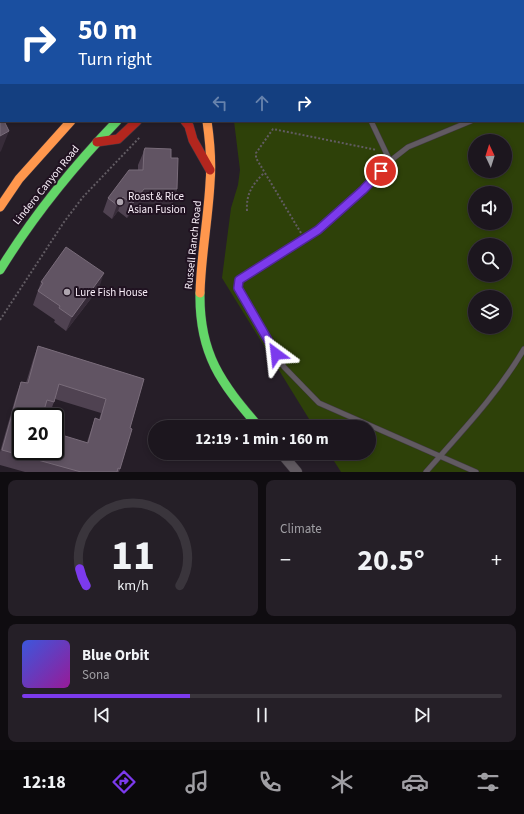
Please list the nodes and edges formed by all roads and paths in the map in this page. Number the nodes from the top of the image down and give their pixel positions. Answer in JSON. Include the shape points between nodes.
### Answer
{"nodes":[{"id":1,"x":70,"y":122,"type":"edge"},
{"id":2,"x":116,"y":122,"type":"edge"},
{"id":3,"x":136,"y":122,"type":"edge"},
{"id":4,"x":186,"y":122,"type":"edge"},
{"id":5,"x":207,"y":122,"type":"edge"},
{"id":6,"x":372,"y":122,"type":"edge"},
{"id":7,"x":469,"y":122,"type":"edge"},
{"id":8,"x":143,"y":131,"type":"dead end"},
{"id":9,"x":97,"y":142,"type":"junction"},
{"id":10,"x":386,"y":151,"type":"junction"},
{"id":11,"x":390,"y":161,"type":"junction"},
{"id":12,"x":264,"y":173,"type":"junction"},
{"id":13,"x":211,"y":174,"type":"junction"},
{"id":14,"x":0,"y":207,"type":"edge"},
{"id":15,"x":247,"y":211,"type":"dead end"},
{"id":16,"x":304,"y":239,"type":"junction"},
{"id":17,"x":0,"y":270,"type":"edge"},
{"id":18,"x":0,"y":320,"type":"edge"},
{"id":19,"x":524,"y":349,"type":"edge"},
{"id":20,"x":253,"y":420,"type":"edge"},
{"id":21,"x":439,"y":457,"type":"junction"},
{"id":22,"x":287,"y":460,"type":"edge"},
{"id":23,"x":297,"y":472,"type":"edge"},
{"id":24,"x":426,"y":472,"type":"edge"},
{"id":25,"x":476,"y":472,"type":"edge"}],
"edges":[{"from":1,"to":14,"type":"main road","name":"Lindero Canyon Road","via":[[19,179]]},
{"from":2,"to":9,"type":"main road","name":"Lindero Canyon Road"},
{"from":3,"to":9,"type":"main road","via":[[118,139]]},
{"from":4,"to":13,"type":"main road"},
{"from":5,"to":13,"type":"main road","name":"Russell Ranch Road"},
{"from":6,"to":10,"type":"lane"},
{"from":7,"to":11,"type":"lane","via":[[408,147]]},
{"from":8,"to":18,"type":"path","via":[[64,222]]},
{"from":9,"to":17,"type":"main road","name":"Lindero Canyon Road","via":[[70,171],[15,243]]},
{"from":10,"to":11,"type":"lane"},
{"from":10,"to":12,"type":"path","via":[[272,129],[256,153]]},
{"from":11,"to":16,"type":"lane","via":[[363,190],[318,230]]},
{"from":12,"to":15,"type":"path","via":[[252,184],[247,198]]},
{"from":12,"to":16,"type":"path"},
{"from":13,"to":20,"type":"main road","name":"Russell Ranch Road","via":[[199,283],[201,321],[213,366],[232,396]]},
{"from":16,"to":21,"type":"lane","via":[[239,280],[238,288],[284,368],[319,404]]},
{"from":19,"to":21,"type":"lane","via":[[489,401]]},
{"from":21,"to":24,"type":"lane"},
{"from":21,"to":25,"type":"lane"},
{"from":22,"to":23,"type":"street"}]}
